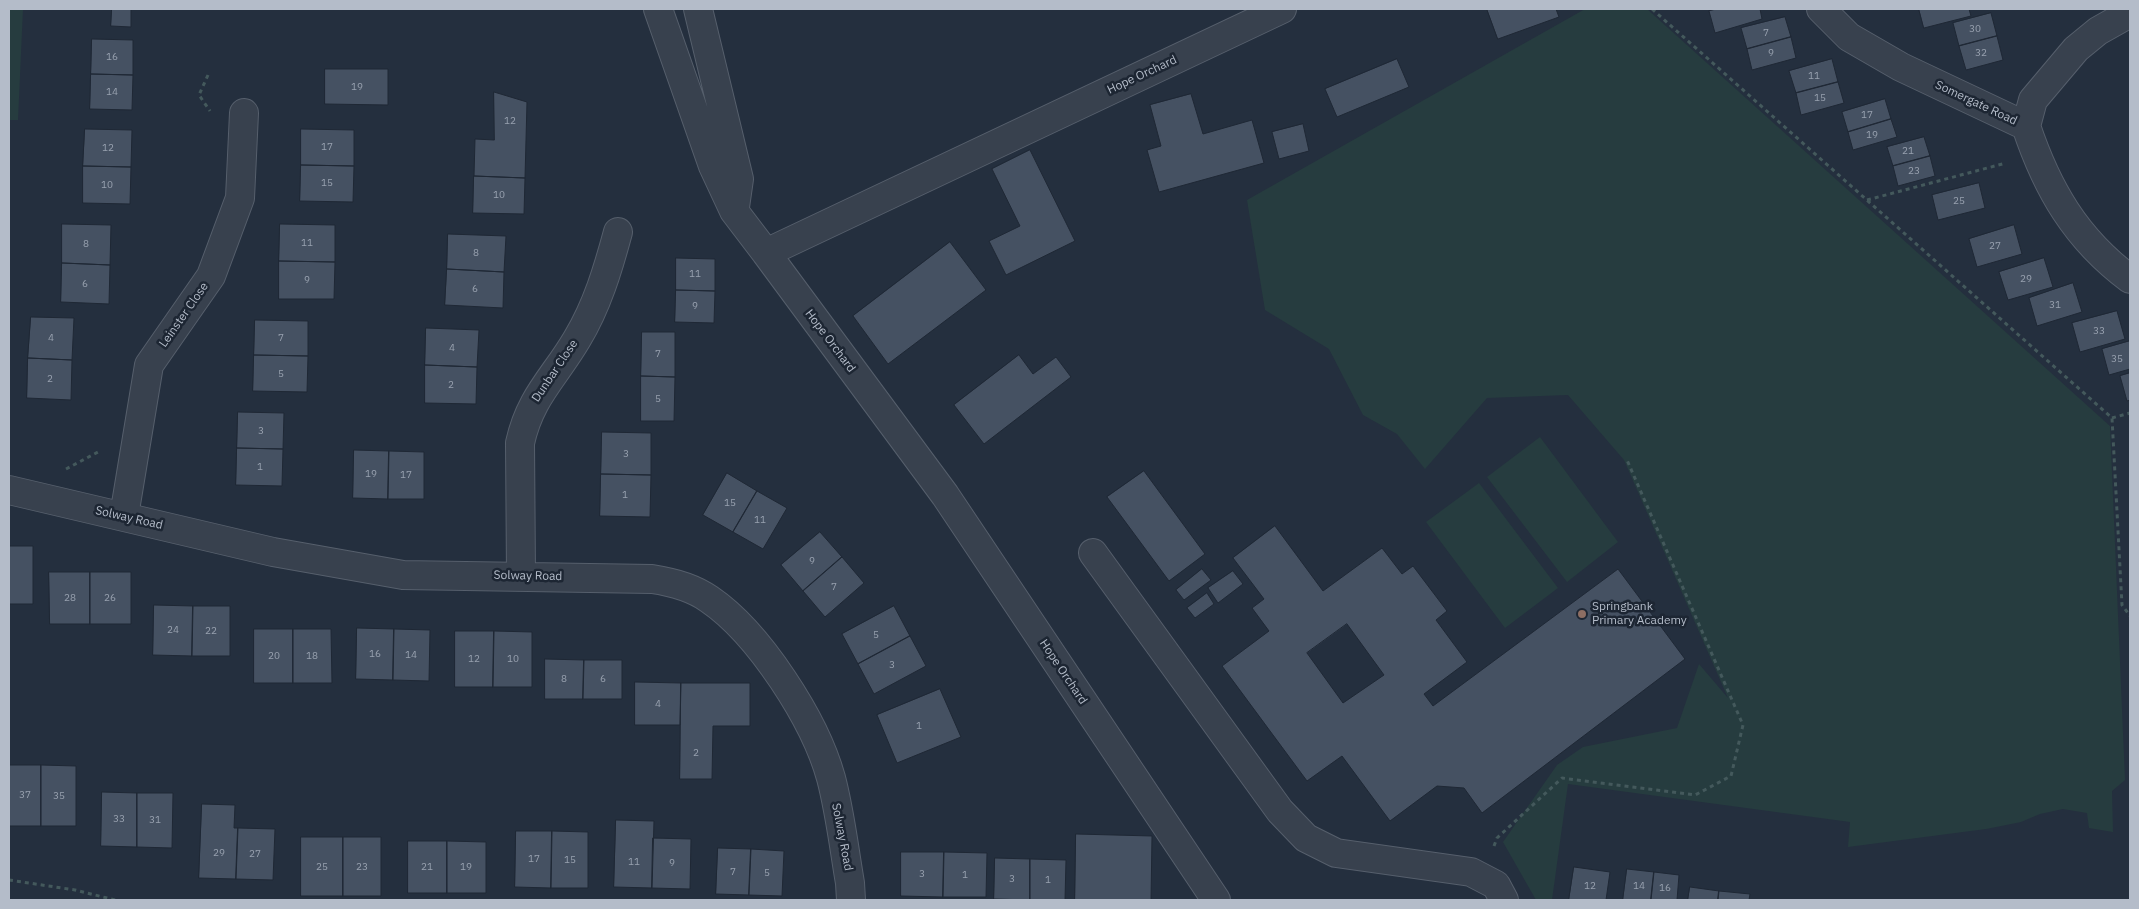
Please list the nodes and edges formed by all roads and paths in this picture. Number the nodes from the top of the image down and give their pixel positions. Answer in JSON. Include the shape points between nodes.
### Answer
{"nodes":[{"id":1,"x":658,"y":9,"type":"edge"},
{"id":2,"x":698,"y":9,"type":"edge"},
{"id":3,"x":1282,"y":9,"type":"edge"},
{"id":4,"x":1652,"y":9,"type":"edge"},
{"id":5,"x":1821,"y":9,"type":"edge"},
{"id":6,"x":2130,"y":13,"type":"edge"},
{"id":7,"x":244,"y":113,"type":"dead end"},
{"id":8,"x":2026,"y":126,"type":"junction"},
{"id":9,"x":2036,"y":155,"type":"junction"},
{"id":10,"x":1866,"y":200,"type":"junction"},
{"id":11,"x":734,"y":210,"type":"junction"},
{"id":12,"x":618,"y":232,"type":"dead end"},
{"id":13,"x":766,"y":253,"type":"junction"},
{"id":14,"x":2130,"y":279,"type":"edge"},
{"id":15,"x":2130,"y":413,"type":"edge"},
{"id":16,"x":2112,"y":418,"type":"junction"},
{"id":17,"x":1627,"y":460,"type":"dead end"},
{"id":18,"x":9,"y":490,"type":"edge"},
{"id":19,"x":124,"y":516,"type":"junction"},
{"id":20,"x":1093,"y":553,"type":"dead end"},
{"id":21,"x":521,"y":576,"type":"junction"},
{"id":22,"x":2130,"y":616,"type":"edge"},
{"id":23,"x":1493,"y":847,"type":"dead end"},
{"id":24,"x":9,"y":880,"type":"edge"},
{"id":25,"x":115,"y":900,"type":"edge"},
{"id":26,"x":850,"y":900,"type":"edge"},
{"id":27,"x":1216,"y":900,"type":"edge"},
{"id":28,"x":1504,"y":900,"type":"edge"}],
"edges":[{"from":1,"to":11,"type":"street","via":[[713,166]]},
{"from":2,"to":11,"type":"street","via":[[738,179]]},
{"from":3,"to":13,"type":"street","name":"Hope Orchard"},
{"from":4,"to":10,"type":"path"},
{"from":5,"to":8,"type":"street","name":"Somergate Road","via":[[1857,42],[1901,67]]},
{"from":6,"to":8,"type":"street","via":[[2098,31],[2076,49],[2033,100]]},
{"from":7,"to":19,"type":"street","name":"Leinster Close","via":[[240,198],[211,276],[149,366]]},
{"from":8,"to":9,"type":"street","name":"Somergate Road"},
{"from":9,"to":10,"type":"path"},
{"from":9,"to":14,"type":"street","name":"Somergate Road","via":[[2070,220],[2094,248]]},
{"from":10,"to":16,"type":"path"},
{"from":11,"to":13,"type":"street"},
{"from":12,"to":21,"type":"street","name":"Dunbar Close","via":[[609,269],[595,304],[578,338],[531,406],[524,424],[520,443]]},
{"from":13,"to":27,"type":"street","name":"Hope Orchard","via":[[945,495]]},
{"from":15,"to":16,"type":"path"},
{"from":16,"to":22,"type":"path","via":[[2122,604]]},
{"from":17,"to":23,"type":"path","via":[[1743,724],[1731,776],[1695,795],[1562,778],[1497,838]]},
{"from":18,"to":19,"type":"street","name":"Solway Road"},
{"from":19,"to":21,"type":"street","name":"Solway Road","via":[[273,552],[403,575]]},
{"from":20,"to":28,"type":"street","via":[[1280,811],[1306,838],[1336,853],[1471,872],[1496,885]]},
{"from":21,"to":26,"type":"street","name":"Solway Road","via":[[662,580],[690,589],[723,610],[784,681],[818,744],[831,778],[850,883]]},
{"from":24,"to":25,"type":"path"}]}
